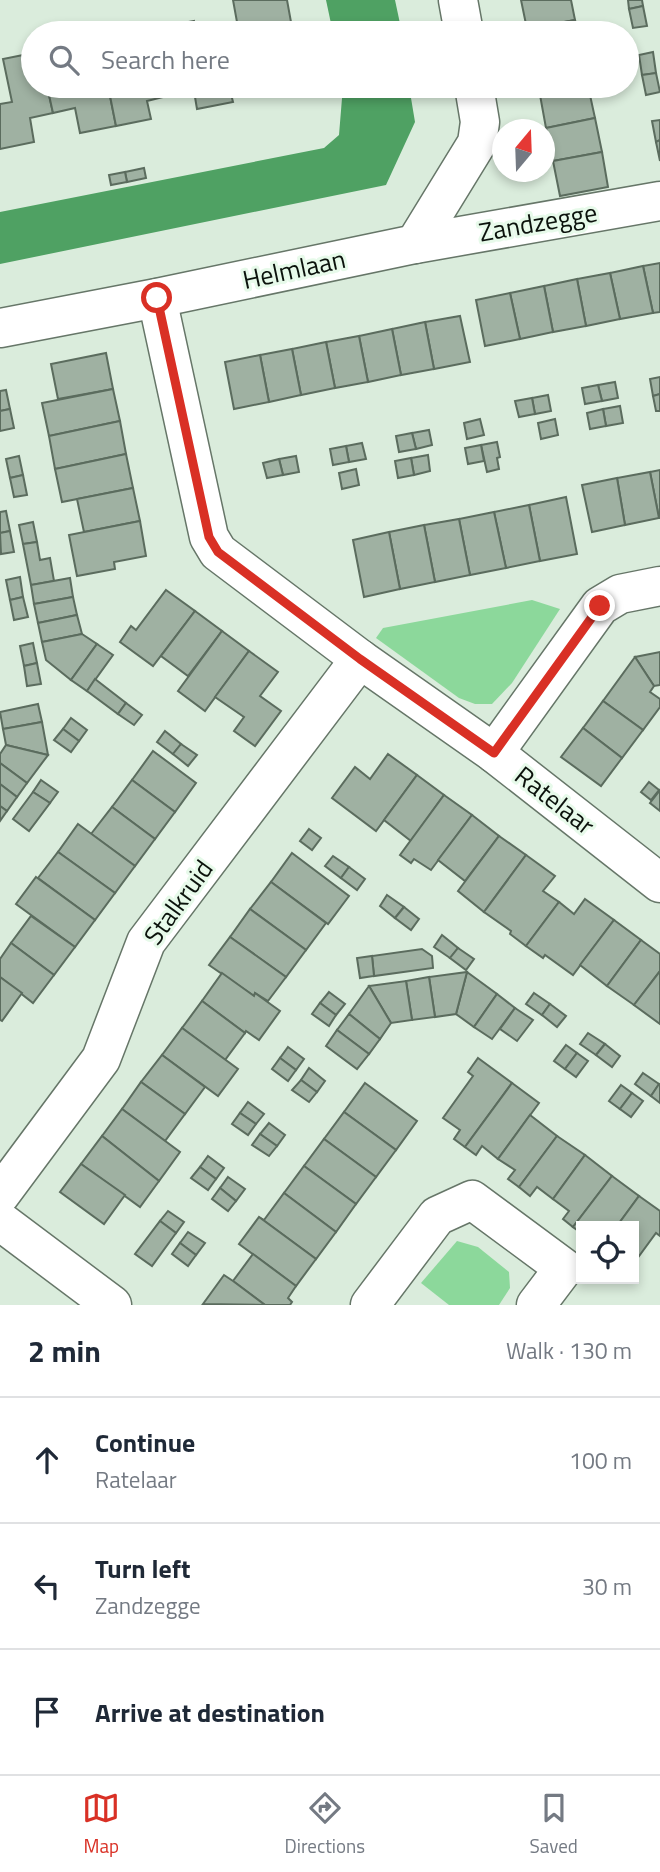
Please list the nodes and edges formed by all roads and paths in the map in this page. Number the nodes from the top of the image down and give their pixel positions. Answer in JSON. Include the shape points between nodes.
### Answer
{"nodes":[{"id":1,"x":458,"y":0,"type":"edge"},
{"id":2,"x":462,"y":21,"type":"edge"},
{"id":3,"x":476,"y":98,"type":"edge"},
{"id":4,"x":660,"y":201,"type":"edge"},
{"id":5,"x":415,"y":244,"type":"junction"},
{"id":6,"x":157,"y":298,"type":"junction"},
{"id":7,"x":0,"y":328,"type":"edge"},
{"id":8,"x":660,"y":586,"type":"edge"},
{"id":9,"x":360,"y":659,"type":"junction"},
{"id":10,"x":494,"y":753,"type":"junction"},
{"id":11,"x":660,"y":883,"type":"edge"},
{"id":12,"x":0,"y":1195,"type":"edge"},
{"id":13,"x":0,"y":1221,"type":"edge"},
{"id":14,"x":112,"y":1305,"type":"edge"},
{"id":15,"x":370,"y":1305,"type":"edge"},
{"id":16,"x":536,"y":1305,"type":"edge"}],
"edges":[{"from":1,"to":2,"type":"street"},
{"from":3,"to":5,"type":"street","via":[[477,143]]},
{"from":4,"to":5,"type":"street","name":"Zandzegge"},
{"from":5,"to":6,"type":"street","name":"Helmlaan"},
{"from":6,"to":7,"type":"street","name":"Helmlaan"},
{"from":6,"to":9,"type":"street","name":"Ratelaar","via":[[209,537],[218,552]]},
{"from":8,"to":10,"type":"street","via":[[620,594],[600,606]]},
{"from":9,"to":10,"type":"street","name":"Ratelaar"},
{"from":9,"to":12,"type":"street","name":"Stalkruid","via":[[146,942],[101,1059]]},
{"from":10,"to":11,"type":"street","name":"Ratelaar"},
{"from":13,"to":14,"type":"street"},
{"from":15,"to":16,"type":"street","via":[[436,1216],[472,1200],[564,1268]]}]}
